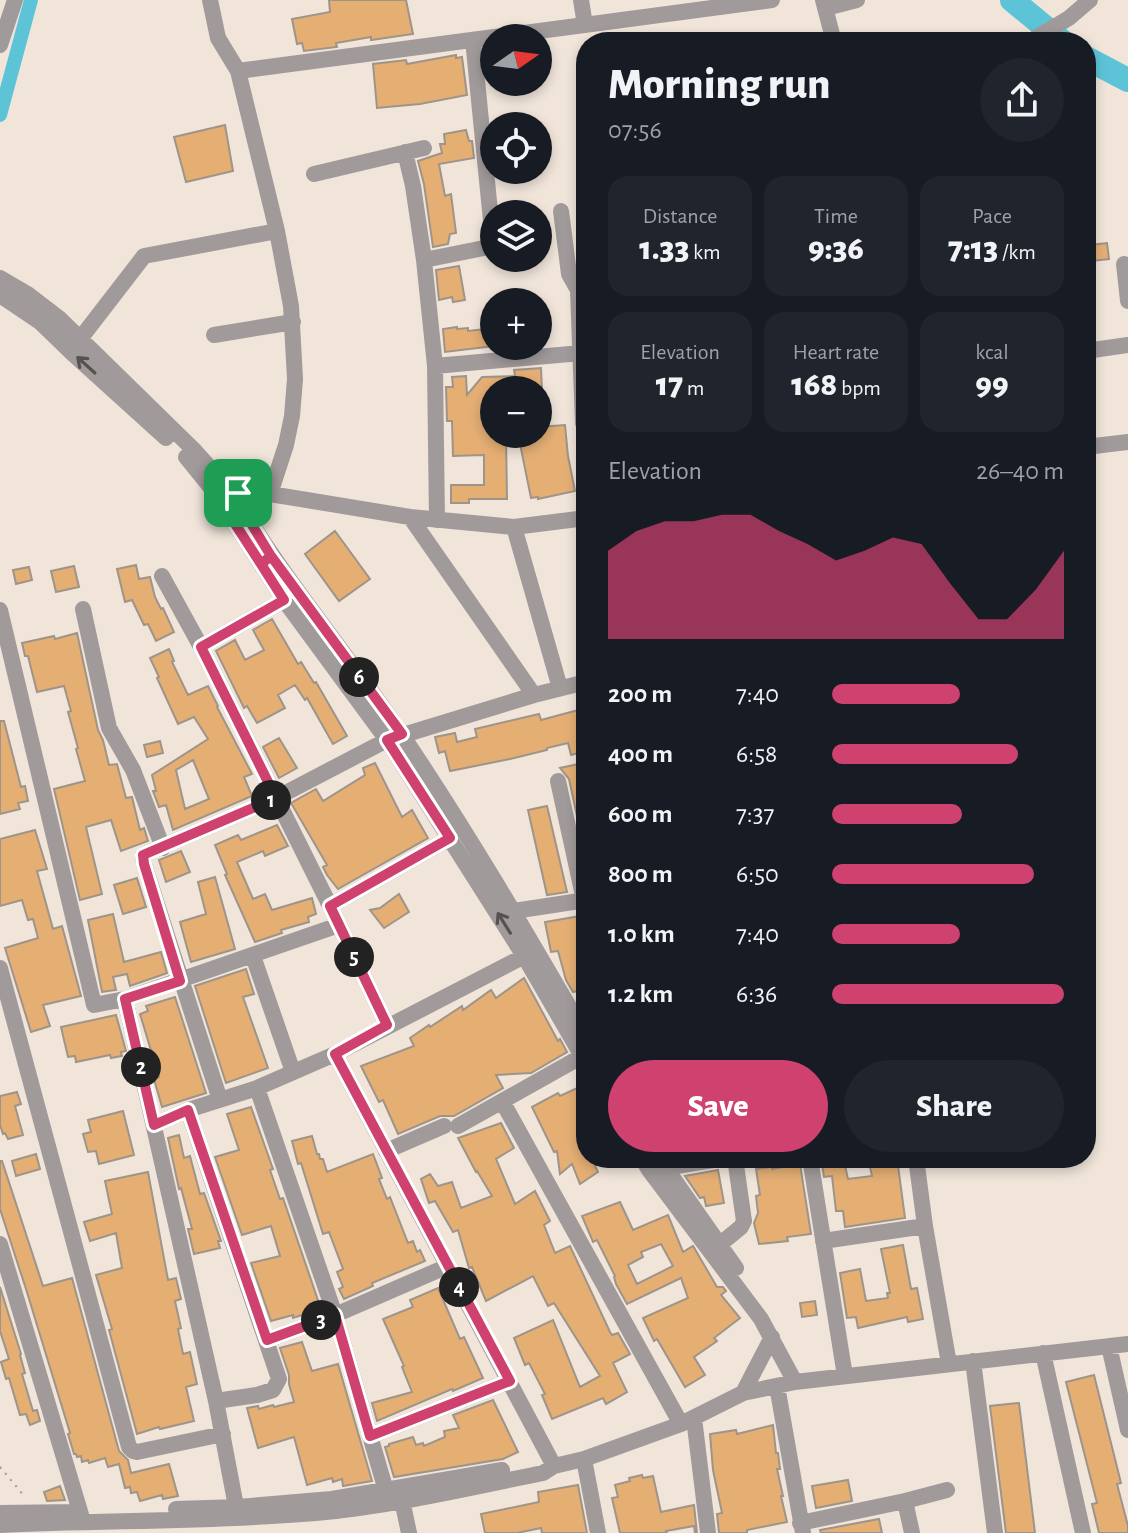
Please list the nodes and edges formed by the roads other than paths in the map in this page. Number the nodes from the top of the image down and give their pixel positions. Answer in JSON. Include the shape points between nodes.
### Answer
{"nodes":[{"id":1,"x":15,"y":0,"type":"edge"},
{"id":2,"x":210,"y":0,"type":"edge"},
{"id":3,"x":581,"y":0,"type":"edge"},
{"id":4,"x":772,"y":0,"type":"edge"},
{"id":5,"x":857,"y":0,"type":"edge"},
{"id":6,"x":1090,"y":0,"type":"edge"},
{"id":7,"x":824,"y":4,"type":"edge"},
{"id":8,"x":585,"y":25,"type":"junction"},
{"id":9,"x":831,"y":32,"type":"edge"},
{"id":10,"x":1046,"y":32,"type":"edge"},
{"id":11,"x":473,"y":40,"type":"junction"},
{"id":12,"x":0,"y":45,"type":"edge"},
{"id":13,"x":238,"y":71,"type":"junction"},
{"id":14,"x":424,"y":148,"type":"dead end"},
{"id":15,"x":405,"y":152,"type":"junction"},
{"id":16,"x":314,"y":174,"type":"dead end"},
{"id":17,"x":561,"y":211,"type":"dead end"},
{"id":18,"x":277,"y":231,"type":"junction"},
{"id":19,"x":424,"y":260,"type":"junction"},
{"id":20,"x":1124,"y":264,"type":"dead end"},
{"id":21,"x":0,"y":278,"type":"edge"},
{"id":22,"x":576,"y":286,"type":"edge"},
{"id":23,"x":0,"y":295,"type":"edge"},
{"id":24,"x":1128,"y":301,"type":"edge"},
{"id":25,"x":293,"y":322,"type":"junction"},
{"id":26,"x":214,"y":335,"type":"dead end"},
{"id":27,"x":80,"y":339,"type":"junction"},
{"id":28,"x":1128,"y":345,"type":"edge"},
{"id":29,"x":1096,"y":350,"type":"edge"},
{"id":30,"x":576,"y":353,"type":"edge"},
{"id":31,"x":435,"y":366,"type":"junction"},
{"id":32,"x":178,"y":441,"type":"junction"},
{"id":33,"x":1128,"y":442,"type":"edge"},
{"id":34,"x":1096,"y":446,"type":"edge"},
{"id":35,"x":270,"y":494,"type":"junction"},
{"id":36,"x":232,"y":501,"type":"junction"},
{"id":37,"x":410,"y":517,"type":"junction"},
{"id":38,"x":576,"y":519,"type":"edge"},
{"id":39,"x":437,"y":520,"type":"junction"},
{"id":40,"x":514,"y":527,"type":"junction"},
{"id":41,"x":266,"y":560,"type":"junction"},
{"id":42,"x":162,"y":576,"type":"dead end"},
{"id":43,"x":284,"y":600,"type":"junction"},
{"id":44,"x":83,"y":609,"type":"dead end"},
{"id":45,"x":0,"y":610,"type":"edge"},
{"id":46,"x":201,"y":647,"type":"junction"},
{"id":47,"x":576,"y":684,"type":"edge"},
{"id":48,"x":560,"y":688,"type":"junction"},
{"id":49,"x":534,"y":695,"type":"junction"},
{"id":50,"x":395,"y":737,"type":"junction"},
{"id":51,"x":558,"y":781,"type":"dead end"},
{"id":52,"x":276,"y":798,"type":"junction"},
{"id":53,"x":450,"y":838,"type":"junction"},
{"id":54,"x":163,"y":848,"type":"junction"},
{"id":55,"x":576,"y":860,"type":"edge"},
{"id":56,"x":576,"y":901,"type":"edge"},
{"id":57,"x":330,"y":906,"type":"junction"},
{"id":58,"x":514,"y":911,"type":"junction"},
{"id":59,"x":339,"y":925,"type":"junction"},
{"id":60,"x":530,"y":953,"type":"junction"},
{"id":61,"x":253,"y":956,"type":"junction"},
{"id":62,"x":0,"y":968,"type":"edge"},
{"id":63,"x":180,"y":981,"type":"junction"},
{"id":64,"x":125,"y":999,"type":"junction"},
{"id":65,"x":576,"y":1021,"type":"edge"},
{"id":66,"x":387,"y":1025,"type":"junction"},
{"id":67,"x":576,"y":1041,"type":"edge"},
{"id":68,"x":335,"y":1054,"type":"junction"},
{"id":69,"x":576,"y":1063,"type":"edge"},
{"id":70,"x":293,"y":1072,"type":"junction"},
{"id":71,"x":257,"y":1088,"type":"junction"},
{"id":72,"x":220,"y":1100,"type":"junction"},
{"id":73,"x":502,"y":1101,"type":"junction"},
{"id":74,"x":188,"y":1110,"type":"junction"},
{"id":75,"x":154,"y":1125,"type":"junction"},
{"id":76,"x":386,"y":1151,"type":"junction"},
{"id":77,"x":658,"y":1168,"type":"edge"},
{"id":78,"x":736,"y":1168,"type":"edge"},
{"id":79,"x":812,"y":1168,"type":"edge"},
{"id":80,"x":917,"y":1168,"type":"edge"},
{"id":81,"x":925,"y":1226,"type":"junction"},
{"id":82,"x":823,"y":1241,"type":"junction"},
{"id":83,"x":0,"y":1244,"type":"edge"},
{"id":84,"x":715,"y":1248,"type":"junction"},
{"id":85,"x":448,"y":1266,"type":"junction"},
{"id":86,"x":335,"y":1315,"type":"junction"},
{"id":87,"x":772,"y":1337,"type":"junction"},
{"id":88,"x":267,"y":1340,"type":"junction"},
{"id":89,"x":1128,"y":1344,"type":"edge"},
{"id":90,"x":1109,"y":1346,"type":"junction"},
{"id":91,"x":1043,"y":1353,"type":"junction"},
{"id":92,"x":973,"y":1361,"type":"junction"},
{"id":93,"x":949,"y":1364,"type":"junction"},
{"id":94,"x":845,"y":1376,"type":"junction"},
{"id":95,"x":510,"y":1381,"type":"junction"},
{"id":96,"x":799,"y":1382,"type":"junction"},
{"id":97,"x":777,"y":1386,"type":"junction"},
{"id":98,"x":743,"y":1393,"type":"junction"},
{"id":99,"x":216,"y":1401,"type":"junction"},
{"id":100,"x":687,"y":1421,"type":"junction"},
{"id":101,"x":1128,"y":1430,"type":"edge"},
{"id":102,"x":223,"y":1434,"type":"junction"},
{"id":103,"x":370,"y":1436,"type":"junction"},
{"id":104,"x":584,"y":1459,"type":"junction"},
{"id":105,"x":554,"y":1466,"type":"junction"},
{"id":106,"x":947,"y":1490,"type":"dead end"},
{"id":107,"x":393,"y":1498,"type":"junction"},
{"id":108,"x":905,"y":1501,"type":"junction"},
{"id":109,"x":238,"y":1512,"type":"junction"},
{"id":110,"x":0,"y":1513,"type":"edge"},
{"id":111,"x":81,"y":1516,"type":"junction"},
{"id":112,"x":41,"y":1518,"type":"junction"},
{"id":113,"x":0,"y":1525,"type":"edge"},
{"id":114,"x":801,"y":1528,"type":"edge"},
{"id":115,"x":8,"y":1533,"type":"edge"},
{"id":116,"x":409,"y":1533,"type":"edge"},
{"id":117,"x":598,"y":1533,"type":"edge"},
{"id":118,"x":708,"y":1533,"type":"edge"},
{"id":119,"x":912,"y":1533,"type":"edge"},
{"id":120,"x":995,"y":1533,"type":"edge"},
{"id":121,"x":1083,"y":1533,"type":"edge"}],
"edges":[{"from":1,"to":12,"type":"street"},
{"from":2,"to":13,"type":"street","via":[[218,38]]},
{"from":3,"to":8,"type":"street"},
{"from":4,"to":8,"type":"street"},
{"from":5,"to":7,"type":"street"},
{"from":6,"to":10,"type":"street"},
{"from":7,"to":9,"type":"street"},
{"from":8,"to":11,"type":"street"},
{"from":11,"to":13,"type":"street"},
{"from":11,"to":19,"type":"street","via":[[493,241],[484,248]]},
{"from":13,"to":18,"type":"street"},
{"from":14,"to":15,"type":"street"},
{"from":15,"to":16,"type":"street"},
{"from":15,"to":19,"type":"street"},
{"from":17,"to":22,"type":"street","via":[[569,274]]},
{"from":18,"to":25,"type":"street"},
{"from":18,"to":27,"type":"street","via":[[144,256]]},
{"from":19,"to":31,"type":"street"},
{"from":20,"to":24,"type":"street"},
{"from":21,"to":27,"type":"street","via":[[29,295]]},
{"from":32,"to":23,"type":"street","one_way":true,"via":[[40,322]]},
{"from":25,"to":26,"type":"street"},
{"from":25,"to":35,"type":"street","via":[[292,416]]},
{"from":27,"to":32,"type":"street"},
{"from":28,"to":29,"type":"street"},
{"from":30,"to":31,"type":"street"},
{"from":31,"to":39,"type":"street"},
{"from":32,"to":36,"type":"street"},
{"from":33,"to":34,"type":"street"},
{"from":35,"to":36,"type":"street"},
{"from":35,"to":37,"type":"street"},
{"from":36,"to":41,"type":"street"},
{"from":37,"to":39,"type":"street"},
{"from":37,"to":49,"type":"street"},
{"from":38,"to":40,"type":"street"},
{"from":39,"to":40,"type":"street"},
{"from":40,"to":48,"type":"street"},
{"from":41,"to":43,"type":"street"},
{"from":41,"to":50,"type":"street"},
{"from":42,"to":46,"type":"street"},
{"from":43,"to":46,"type":"street"},
{"from":43,"to":50,"type":"street"},
{"from":44,"to":54,"type":"street","via":[[109,728],[133,770]]},
{"from":45,"to":64,"type":"street","via":[[94,1005]]},
{"from":46,"to":52,"type":"street"},
{"from":47,"to":48,"type":"street"},
{"from":48,"to":49,"type":"street"},
{"from":49,"to":50,"type":"street"},
{"from":50,"to":52,"type":"street"},
{"from":50,"to":53,"type":"street"},
{"from":50,"to":58,"type":"street"},
{"from":51,"to":55,"type":"street"},
{"from":52,"to":54,"type":"street"},
{"from":52,"to":57,"type":"street"},
{"from":53,"to":57,"type":"street"},
{"from":60,"to":53,"type":"street","one_way":true},
{"from":54,"to":63,"type":"street","via":[[143,855],[144,864]]},
{"from":56,"to":58,"type":"street"},
{"from":57,"to":59,"type":"street"},
{"from":58,"to":60,"type":"street"},
{"from":59,"to":61,"type":"street"},
{"from":59,"to":66,"type":"street"},
{"from":60,"to":65,"type":"street"},
{"from":60,"to":66,"type":"street"},
{"from":60,"to":67,"type":"street"},
{"from":61,"to":63,"type":"street"},
{"from":61,"to":70,"type":"street"},
{"from":62,"to":102,"type":"street","via":[[129,1447],[137,1452]]},
{"from":63,"to":64,"type":"street"},
{"from":63,"to":72,"type":"street"},
{"from":64,"to":75,"type":"street"},
{"from":66,"to":68,"type":"street"},
{"from":68,"to":70,"type":"street"},
{"from":68,"to":76,"type":"street"},
{"from":69,"to":73,"type":"street"},
{"from":70,"to":71,"type":"street"},
{"from":71,"to":72,"type":"street"},
{"from":71,"to":86,"type":"street"},
{"from":72,"to":74,"type":"street"},
{"from":73,"to":76,"type":"street"},
{"from":73,"to":100,"type":"street"},
{"from":74,"to":75,"type":"street"},
{"from":74,"to":88,"type":"street"},
{"from":75,"to":99,"type":"street"},
{"from":76,"to":85,"type":"street"},
{"from":77,"to":84,"type":"street"},
{"from":78,"to":84,"type":"street","via":[[744,1221]]},
{"from":79,"to":82,"type":"street"},
{"from":80,"to":81,"type":"street"},
{"from":81,"to":82,"type":"street"},
{"from":81,"to":93,"type":"street"},
{"from":82,"to":94,"type":"street"},
{"from":83,"to":111,"type":"street"},
{"from":84,"to":87,"type":"street"},
{"from":84,"to":96,"type":"street","via":[[776,1327]]},
{"from":85,"to":86,"type":"street"},
{"from":85,"to":95,"type":"street"},
{"from":86,"to":88,"type":"street"},
{"from":86,"to":103,"type":"street"},
{"from":87,"to":96,"type":"street"},
{"from":87,"to":98,"type":"street"},
{"from":88,"to":99,"type":"street","via":[[279,1379],[273,1390]]},
{"from":89,"to":90,"type":"street"},
{"from":90,"to":91,"type":"street"},
{"from":90,"to":101,"type":"street"},
{"from":91,"to":92,"type":"street"},
{"from":91,"to":121,"type":"street"},
{"from":92,"to":93,"type":"street"},
{"from":92,"to":120,"type":"street"},
{"from":93,"to":94,"type":"street"},
{"from":94,"to":96,"type":"street"},
{"from":95,"to":103,"type":"street"},
{"from":95,"to":105,"type":"street"},
{"from":96,"to":97,"type":"street"},
{"from":97,"to":98,"type":"street"},
{"from":97,"to":114,"type":"street"},
{"from":98,"to":100,"type":"street"},
{"from":99,"to":102,"type":"street"},
{"from":100,"to":104,"type":"street"},
{"from":100,"to":118,"type":"street"},
{"from":102,"to":109,"type":"street"},
{"from":103,"to":107,"type":"street"},
{"from":104,"to":105,"type":"street"},
{"from":104,"to":117,"type":"street"},
{"from":105,"to":107,"type":"street","via":[[543,1473]]},
{"from":106,"to":108,"type":"street"},
{"from":107,"to":109,"type":"street","via":[[320,1512]]},
{"from":107,"to":116,"type":"street"},
{"from":108,"to":114,"type":"street"},
{"from":108,"to":119,"type":"street"},
{"from":109,"to":111,"type":"street"},
{"from":110,"to":112,"type":"street"},
{"from":111,"to":112,"type":"street"},
{"from":112,"to":113,"type":"street"},
{"from":113,"to":115,"type":"street"}]}
